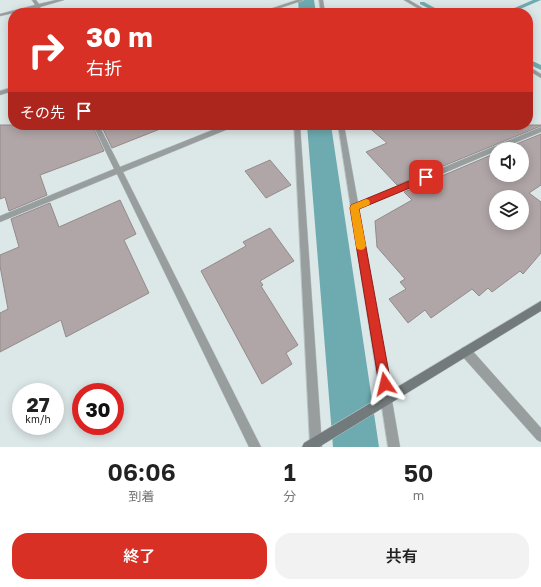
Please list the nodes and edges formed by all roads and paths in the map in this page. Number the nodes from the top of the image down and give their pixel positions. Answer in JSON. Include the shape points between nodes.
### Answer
{"nodes":[{"id":1,"x":34,"y":0,"type":"edge"},
{"id":2,"x":62,"y":0,"type":"edge"},
{"id":3,"x":406,"y":0,"type":"edge"},
{"id":4,"x":299,"y":1,"type":"edge"},
{"id":5,"x":291,"y":4,"type":"edge"},
{"id":6,"x":37,"y":6,"type":"junction"},
{"id":7,"x":29,"y":8,"type":"edge"},
{"id":8,"x":277,"y":8,"type":"edge"},
{"id":9,"x":420,"y":8,"type":"edge"},
{"id":10,"x":541,"y":129,"type":"edge"},
{"id":11,"x":98,"y":130,"type":"edge"},
{"id":12,"x":220,"y":130,"type":"edge"},
{"id":13,"x":297,"y":130,"type":"edge"},
{"id":14,"x":342,"y":130,"type":"edge"},
{"id":15,"x":118,"y":171,"type":"junction"},
{"id":16,"x":354,"y":208,"type":"junction"},
{"id":17,"x":0,"y":219,"type":"edge"},
{"id":18,"x":541,"y":306,"type":"edge"},
{"id":19,"x":466,"y":352,"type":"junction"},
{"id":20,"x":383,"y":402,"type":"junction"},
{"id":21,"x":541,"y":436,"type":"edge"},
{"id":22,"x":316,"y":444,"type":"edge"},
{"id":23,"x":255,"y":447,"type":"edge"},
{"id":24,"x":394,"y":447,"type":"edge"}],
"edges":[{"from":1,"to":6,"type":"street"},
{"from":2,"to":6,"type":"street"},
{"from":3,"to":9,"type":"street"},
{"from":4,"to":5,"type":"street"},
{"from":5,"to":8,"type":"street"},
{"from":6,"to":7,"type":"street"},
{"from":10,"to":16,"type":"street"},
{"from":11,"to":15,"type":"street"},
{"from":12,"to":15,"type":"street"},
{"from":13,"to":22,"type":"street"},
{"from":14,"to":16,"type":"street"},
{"from":15,"to":17,"type":"street"},
{"from":15,"to":23,"type":"street"},
{"from":16,"to":20,"type":"street"},
{"from":18,"to":19,"type":"street"},
{"from":19,"to":20,"type":"street"},
{"from":19,"to":21,"type":"street"},
{"from":20,"to":22,"type":"street"},
{"from":20,"to":24,"type":"street"}]}
